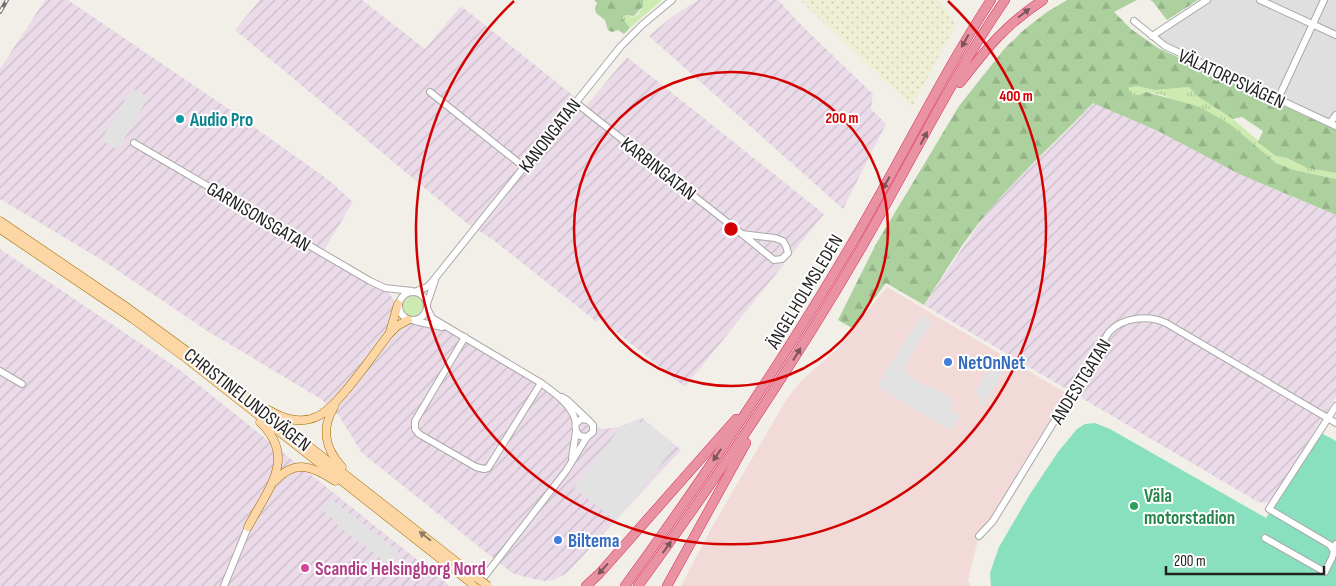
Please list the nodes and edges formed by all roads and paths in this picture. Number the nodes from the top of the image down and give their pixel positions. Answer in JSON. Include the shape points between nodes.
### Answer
{"nodes":[{"id":1,"x":672,"y":0,"type":"edge"},
{"id":2,"x":991,"y":0,"type":"edge"},
{"id":3,"x":1005,"y":0,"type":"edge"},
{"id":4,"x":1043,"y":0,"type":"edge"},
{"id":5,"x":1207,"y":0,"type":"edge"},
{"id":6,"x":1260,"y":0,"type":"edge"},
{"id":7,"x":1324,"y":0,"type":"edge"},
{"id":8,"x":1134,"y":22,"type":"dead end"},
{"id":9,"x":1313,"y":24,"type":"junction"},
{"id":10,"x":1336,"y":35,"type":"edge"},
{"id":11,"x":1152,"y":36,"type":"junction"},
{"id":12,"x":430,"y":92,"type":"dead end"},
{"id":13,"x":1278,"y":99,"type":"junction"},
{"id":14,"x":575,"y":102,"type":"junction"},
{"id":15,"x":941,"y":107,"type":"junction"},
{"id":16,"x":1336,"y":116,"type":"edge"},
{"id":17,"x":1333,"y":124,"type":"edge"},
{"id":18,"x":134,"y":143,"type":"dead end"},
{"id":19,"x":524,"y":167,"type":"junction"},
{"id":20,"x":0,"y":221,"type":"edge"},
{"id":21,"x":0,"y":229,"type":"edge"},
{"id":22,"x":742,"y":234,"type":"junction"},
{"id":23,"x":435,"y":279,"type":"junction"},
{"id":24,"x":384,"y":288,"type":"junction"},
{"id":25,"x":413,"y":292,"type":"junction"},
{"id":26,"x":398,"y":303,"type":"junction"},
{"id":27,"x":427,"y":306,"type":"junction"},
{"id":28,"x":410,"y":320,"type":"junction"},
{"id":29,"x":453,"y":330,"type":"junction"},
{"id":30,"x":389,"y":334,"type":"junction"},
{"id":31,"x":465,"y":337,"type":"junction"},
{"id":32,"x":0,"y":371,"type":"edge"},
{"id":33,"x":220,"y":376,"type":"junction"},
{"id":34,"x":781,"y":379,"type":"junction"},
{"id":35,"x":22,"y":384,"type":"dead end"},
{"id":36,"x":541,"y":384,"type":"junction"},
{"id":37,"x":759,"y":393,"type":"junction"},
{"id":38,"x":556,"y":394,"type":"junction"},
{"id":39,"x":234,"y":395,"type":"junction"},
{"id":40,"x":339,"y":398,"type":"junction"},
{"id":41,"x":1336,"y":406,"type":"edge"},
{"id":42,"x":1328,"y":418,"type":"junction"},
{"id":43,"x":588,"y":420,"type":"junction"},
{"id":44,"x":1336,"y":423,"type":"edge"},
{"id":45,"x":576,"y":427,"type":"junction"},
{"id":46,"x":587,"y":437,"type":"junction"},
{"id":47,"x":572,"y":462,"type":"junction"},
{"id":48,"x":272,"y":484,"type":"junction"},
{"id":49,"x":371,"y":494,"type":"junction"},
{"id":50,"x":383,"y":513,"type":"junction"},
{"id":51,"x":248,"y":527,"type":"joint"},
{"id":52,"x":979,"y":536,"type":"dead end"},
{"id":53,"x":1265,"y":538,"type":"dead end"},
{"id":54,"x":1336,"y":544,"type":"edge"},
{"id":55,"x":1334,"y":551,"type":"junction"},
{"id":56,"x":475,"y":583,"type":"edge"},
{"id":57,"x":224,"y":586,"type":"edge"},
{"id":58,"x":488,"y":586,"type":"edge"},
{"id":59,"x":586,"y":586,"type":"edge"},
{"id":60,"x":625,"y":586,"type":"edge"},
{"id":61,"x":638,"y":586,"type":"edge"},
{"id":62,"x":666,"y":586,"type":"edge"}],
"edges":[{"from":1,"to":14,"type":"street","name":"KANONGATAN","via":[[637,29]]},
{"from":2,"to":37,"type":"highway","name":"ÄNGELHOLMSLEDEN","one_way":true,"via":[[853,242]]},
{"from":3,"to":15,"type":"highway"},
{"from":15,"to":4,"type":"highway","one_way":true,"via":[[997,36]]},
{"from":5,"to":11,"type":"street"},
{"from":6,"to":9,"type":"street"},
{"from":7,"to":9,"type":"street"},
{"from":8,"to":11,"type":"street","name":"VÄLATORPSVÄGEN"},
{"from":9,"to":10,"type":"street"},
{"from":9,"to":13,"type":"street"},
{"from":11,"to":13,"type":"street","name":"VÄLATORPSVÄGEN","via":[[1165,46]]},
{"from":12,"to":19,"type":"street"},
{"from":13,"to":17,"type":"street","name":"VÄLATORPSVÄGEN"},
{"from":14,"to":19,"type":"street","name":"KANONGATAN"},
{"from":14,"to":22,"type":"street","name":"KARBINGATAN"},
{"from":34,"to":15,"type":"highway","name":"ÄNGELHOLMSLEDEN","one_way":true,"via":[[859,252]]},
{"from":16,"to":17,"type":"street"},
{"from":18,"to":24,"type":"street","name":"GARNISONSGATAN"},
{"from":19,"to":23,"type":"street","name":"KANONGATAN"},
{"from":20,"to":33,"type":"main road","name":"CHRISTINELUNDSVÄGEN"},
{"from":21,"to":39,"type":"main road","name":"CHRISTINELUNDSVÄGEN","via":[[133,319]]},
{"from":22,"to":22,"type":"street","name":"KARBINGATAN","via":[[774,260],[788,253],[778,238]]},
{"from":23,"to":25,"type":"street","name":"KANONGATAN","via":[[427,287]]},
{"from":23,"to":27,"type":"street","name":"KANONGATAN"},
{"from":24,"to":25,"type":"street","name":"GARNISONSGATAN"},
{"from":24,"to":26,"type":"street","name":"GARNISONSGATAN"},
{"from":25,"to":26,"type":"street","via":[[405,294]]},
{"from":25,"to":27,"type":"street","via":[[423,296]]},
{"from":26,"to":28,"type":"street","via":[[399,312]]},
{"from":26,"to":30,"type":"main road"},
{"from":27,"to":28,"type":"street","via":[[422,317]]},
{"from":27,"to":29,"type":"street","via":[[432,318]]},
{"from":28,"to":29,"type":"street"},
{"from":28,"to":30,"type":"main road"},
{"from":29,"to":31,"type":"street"},
{"from":30,"to":40,"type":"main road"},
{"from":31,"to":36,"type":"street"},
{"from":31,"to":36,"type":"street","via":[[416,421],[418,434],[476,467],[488,468]]},
{"from":32,"to":35,"type":"street"},
{"from":33,"to":40,"type":"main road","via":[[272,412],[290,419],[314,418]]},
{"from":33,"to":49,"type":"main road","name":"CHRISTINELUNDSVÄGEN"},
{"from":61,"to":34,"type":"highway","name":"ÄNGELHOLMSLEDEN","one_way":true,"via":[[698,504]]},
{"from":34,"to":62,"type":"highway","via":[[770,405],[724,480]]},
{"from":36,"to":38,"type":"street"},
{"from":37,"to":59,"type":"highway","one_way":true},
{"from":37,"to":60,"type":"highway","name":"ÄNGELHOLMSLEDEN","one_way":true},
{"from":38,"to":43,"type":"street"},
{"from":38,"to":45,"type":"street","via":[[572,412]]},
{"from":39,"to":48,"type":"main road","via":[[276,441],[279,462]]},
{"from":39,"to":50,"type":"main road","name":"CHRISTINELUNDSVÄGEN"},
{"from":40,"to":49,"type":"main road","via":[[326,424],[327,442],[336,461]]},
{"from":41,"to":42,"type":"street"},
{"from":42,"to":44,"type":"street","name":"ANDESITGATAN"},
{"from":42,"to":52,"type":"street","name":"ANDESITGATAN","via":[[1166,323],[1150,318],[1125,322],[1110,332],[993,521]]},
{"from":42,"to":55,"type":"street","via":[[1269,509],[1330,545]]},
{"from":43,"to":45,"type":"street","via":[[581,419]]},
{"from":43,"to":46,"type":"street","via":[[594,428]]},
{"from":45,"to":46,"type":"street","via":[[580,436]]},
{"from":45,"to":47,"type":"street"},
{"from":46,"to":47,"type":"street"},
{"from":47,"to":56,"type":"street"},
{"from":48,"to":50,"type":"main road","via":[[291,468],[308,468],[330,477]]},
{"from":48,"to":51,"type":"main road"},
{"from":56,"to":49,"type":"main road","name":"CHRISTINELUNDSVÄGEN","one_way":true},
{"from":50,"to":56,"type":"main road","name":"CHRISTINELUNDSVÄGEN"},
{"from":51,"to":57,"type":"street"},
{"from":53,"to":55,"type":"street","via":[[1325,572]]},
{"from":54,"to":55,"type":"street"},
{"from":56,"to":58,"type":"main road","name":"CHRISTINELUNDSVÄGEN","bridge":true}]}
